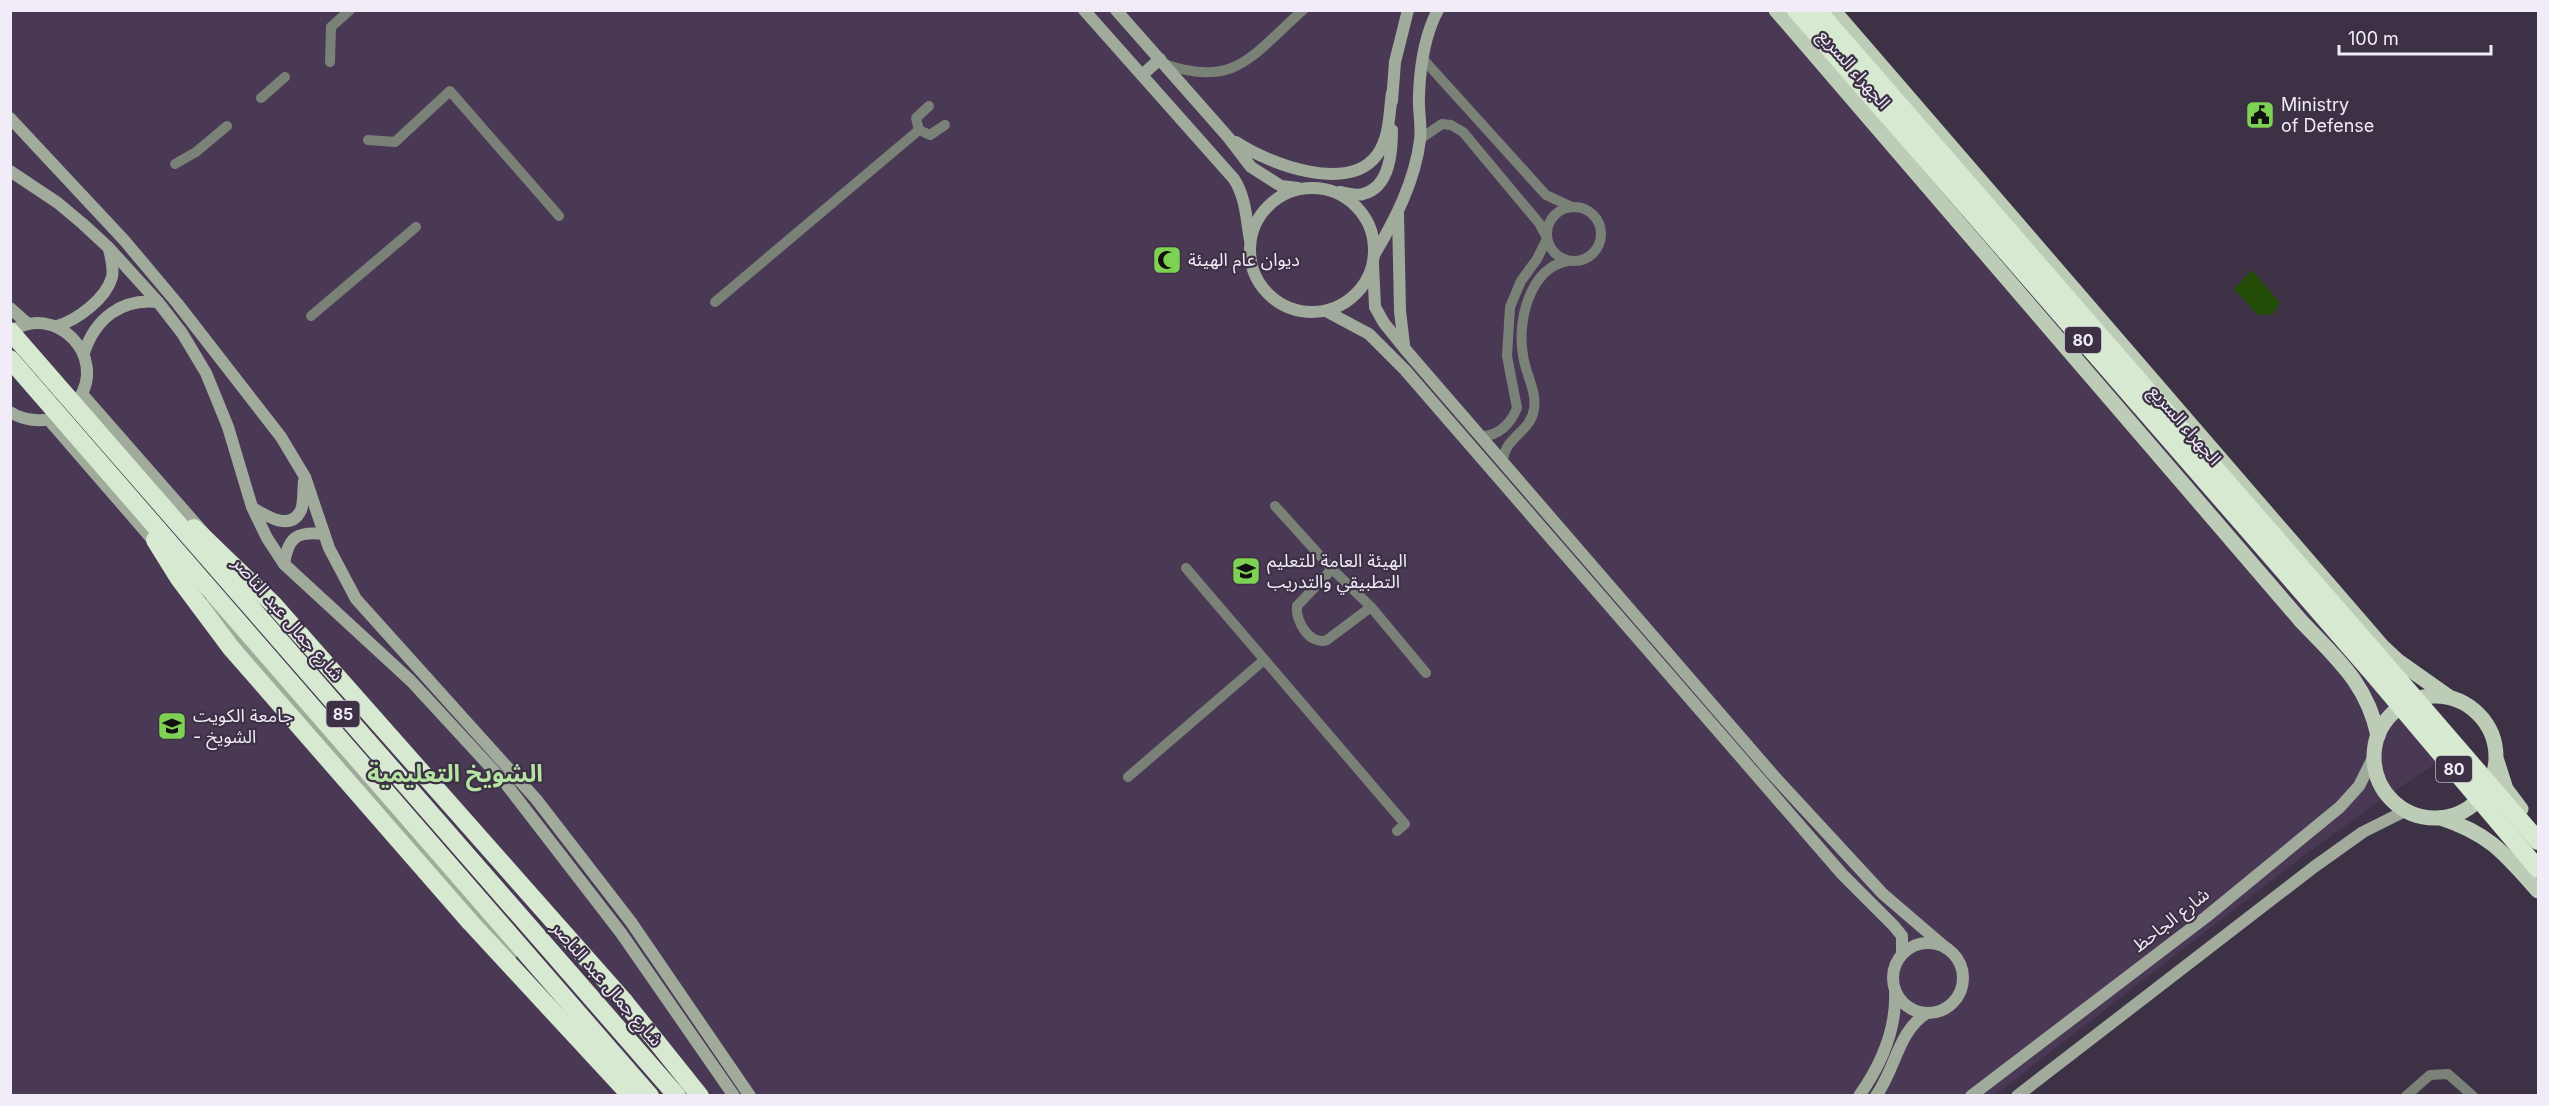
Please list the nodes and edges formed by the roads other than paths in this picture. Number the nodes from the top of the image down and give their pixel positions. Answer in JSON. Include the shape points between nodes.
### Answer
{"nodes":[{"id":1,"x":350,"y":10,"type":"edge"},
{"id":2,"x":1084,"y":10,"type":"edge"},
{"id":3,"x":1116,"y":10,"type":"edge"},
{"id":4,"x":1303,"y":10,"type":"edge"},
{"id":5,"x":1408,"y":10,"type":"edge"},
{"id":6,"x":1438,"y":10,"type":"edge"},
{"id":7,"x":1776,"y":10,"type":"edge"},
{"id":8,"x":1796,"y":10,"type":"edge"},
{"id":9,"x":1817,"y":10,"type":"edge"},
{"id":10,"x":1833,"y":10,"type":"edge"},
{"id":11,"x":1423,"y":59,"type":"junction"},
{"id":12,"x":330,"y":62,"type":"dead end"},
{"id":13,"x":1162,"y":62,"type":"junction"},
{"id":14,"x":1142,"y":75,"type":"junction"},
{"id":15,"x":285,"y":77,"type":"dead end"},
{"id":16,"x":1392,"y":93,"type":"junction"},
{"id":17,"x":261,"y":98,"type":"dead end"},
{"id":18,"x":929,"y":106,"type":"dead end"},
{"id":19,"x":10,"y":118,"type":"edge"},
{"id":20,"x":945,"y":125,"type":"dead end"},
{"id":21,"x":227,"y":126,"type":"dead end"},
{"id":22,"x":919,"y":130,"type":"junction"},
{"id":23,"x":1227,"y":137,"type":"junction"},
{"id":24,"x":368,"y":140,"type":"dead end"},
{"id":25,"x":1420,"y":140,"type":"junction"},
{"id":26,"x":175,"y":164,"type":"dead end"},
{"id":27,"x":10,"y":171,"type":"edge"},
{"id":28,"x":1305,"y":188,"type":"junction"},
{"id":29,"x":1333,"y":192,"type":"junction"},
{"id":30,"x":1572,"y":207,"type":"junction"},
{"id":31,"x":1398,"y":214,"type":"junction"},
{"id":32,"x":559,"y":216,"type":"dead end"},
{"id":33,"x":416,"y":227,"type":"dead end"},
{"id":34,"x":1546,"y":238,"type":"junction"},
{"id":35,"x":1251,"y":243,"type":"junction"},
{"id":36,"x":109,"y":248,"type":"junction"},
{"id":37,"x":1373,"y":259,"type":"junction"},
{"id":38,"x":1568,"y":261,"type":"junction"},
{"id":39,"x":158,"y":302,"type":"junction"},
{"id":40,"x":715,"y":302,"type":"dead end"},
{"id":41,"x":10,"y":308,"type":"edge"},
{"id":42,"x":1326,"y":310,"type":"junction"},
{"id":43,"x":311,"y":316,"type":"dead end"},
{"id":44,"x":28,"y":324,"type":"junction"},
{"id":45,"x":57,"y":327,"type":"junction"},
{"id":46,"x":10,"y":332,"type":"edge"},
{"id":47,"x":1405,"y":349,"type":"junction"},
{"id":48,"x":84,"y":353,"type":"junction"},
{"id":49,"x":10,"y":359,"type":"edge"},
{"id":50,"x":82,"y":394,"type":"junction"},
{"id":51,"x":10,"y":412,"type":"edge"},
{"id":52,"x":49,"y":420,"type":"junction"},
{"id":53,"x":1485,"y":440,"type":"junction"},
{"id":54,"x":1477,"y":453,"type":"junction"},
{"id":55,"x":1503,"y":462,"type":"junction"},
{"id":56,"x":305,"y":477,"type":"junction"},
{"id":57,"x":132,"y":486,"type":"junction"},
{"id":58,"x":1275,"y":506,"type":"dead end"},
{"id":59,"x":252,"y":507,"type":"junction"},
{"id":60,"x":324,"y":534,"type":"junction"},
{"id":61,"x":284,"y":564,"type":"junction"},
{"id":62,"x":1186,"y":568,"type":"dead end"},
{"id":63,"x":1332,"y":568,"type":"junction"},
{"id":64,"x":1371,"y":607,"type":"junction"},
{"id":65,"x":1638,"y":619,"type":"junction"},
{"id":66,"x":1628,"y":629,"type":"junction"},
{"id":67,"x":1264,"y":660,"type":"junction"},
{"id":68,"x":1426,"y":673,"type":"dead end"},
{"id":69,"x":2449,"y":697,"type":"junction"},
{"id":70,"x":2378,"y":736,"type":"junction"},
{"id":71,"x":2374,"y":756,"type":"junction"},
{"id":72,"x":2497,"y":759,"type":"junction"},
{"id":73,"x":1128,"y":777,"type":"dead end"},
{"id":74,"x":2405,"y":811,"type":"junction"},
{"id":75,"x":2441,"y":819,"type":"junction"},
{"id":76,"x":2538,"y":830,"type":"edge"},
{"id":77,"x":1397,"y":831,"type":"dead end"},
{"id":78,"x":2538,"y":841,"type":"edge"},
{"id":79,"x":2538,"y":869,"type":"edge"},
{"id":80,"x":2538,"y":891,"type":"edge"},
{"id":81,"x":1946,"y":948,"type":"junction"},
{"id":82,"x":1902,"y":954,"type":"junction"},
{"id":83,"x":1895,"y":989,"type":"junction"},
{"id":84,"x":1927,"y":1013,"type":"junction"},
{"id":85,"x":711,"y":1051,"type":"junction"},
{"id":86,"x":736,"y":1076,"type":"junction"},
{"id":87,"x":725,"y":1083,"type":"junction"},
{"id":88,"x":632,"y":1095,"type":"edge"},
{"id":89,"x":650,"y":1095,"type":"edge"},
{"id":90,"x":677,"y":1095,"type":"edge"},
{"id":91,"x":695,"y":1095,"type":"edge"},
{"id":92,"x":700,"y":1095,"type":"edge"},
{"id":93,"x":734,"y":1095,"type":"edge"},
{"id":94,"x":750,"y":1095,"type":"edge"},
{"id":95,"x":1859,"y":1095,"type":"edge"},
{"id":96,"x":1876,"y":1095,"type":"edge"},
{"id":97,"x":1971,"y":1095,"type":"edge"},
{"id":98,"x":2018,"y":1095,"type":"edge"},
{"id":99,"x":2406,"y":1095,"type":"edge"},
{"id":100,"x":2473,"y":1095,"type":"edge"}],
"edges":[{"from":1,"to":12,"type":"street","via":[[331,27]]},
{"from":2,"to":14,"type":"street"},
{"from":3,"to":13,"type":"street"},
{"from":4,"to":13,"type":"street","via":[[1234,69],[1204,74]]},
{"from":5,"to":16,"type":"street"},
{"from":6,"to":11,"type":"street"},
{"from":7,"to":70,"type":"main road","name":"الجهراء السريع","via":[[2301,621],[2352,675],[2370,705]]},
{"from":8,"to":79,"type":"highway","name":"الجهراء السريع","number":"80","bridge":true,"via":[[2346,642]]},
{"from":9,"to":78,"type":"highway","name":"الجهراء السريع","number":"80","bridge":true},
{"from":10,"to":69,"type":"main road","name":"الجهراء السريع","via":[[2382,646]]},
{"from":11,"to":25,"type":"street"},
{"from":11,"to":30,"type":"street","via":[[1546,195]]},
{"from":13,"to":14,"type":"street"},
{"from":13,"to":23,"type":"street"},
{"from":14,"to":35,"type":"street","via":[[1242,191]]},
{"from":15,"to":17,"type":"street"},
{"from":16,"to":23,"type":"street","via":[[1386,140],[1370,163],[1358,171],[1336,175],[1287,166],[1255,155]]},
{"from":16,"to":29,"type":"street","via":[[1392,155],[1386,174],[1375,188],[1362,195]]},
{"from":18,"to":22,"type":"street","via":[[916,118]]},
{"from":19,"to":56,"type":"street","via":[[117,232],[177,303],[281,436]]},
{"from":20,"to":22,"type":"street","via":[[930,135]]},
{"from":21,"to":26,"type":"street"},
{"from":22,"to":40,"type":"street"},
{"from":23,"to":28,"type":"street","via":[[1251,167],[1267,179],[1281,186]]},
{"from":24,"to":32,"type":"street","via":[[395,142],[450,91]]},
{"from":25,"to":31,"type":"street"},
{"from":25,"to":34,"type":"street","via":[[1442,124],[1463,132],[1539,223]]},
{"from":27,"to":36,"type":"street","via":[[58,203]]},
{"from":28,"to":29,"type":"street"},
{"from":28,"to":35,"type":"street","via":[[1285,194],[1268,206],[1256,223]]},
{"from":29,"to":37,"type":"street","via":[[1351,201],[1364,216],[1372,235]]},
{"from":30,"to":34,"type":"street","via":[[1556,213]]},
{"from":30,"to":38,"type":"street","via":[[1588,211],[1596,218],[1601,237],[1593,254]]},
{"from":31,"to":37,"type":"street"},
{"from":31,"to":47,"type":"street","via":[[1400,311]]},
{"from":33,"to":43,"type":"street"},
{"from":34,"to":38,"type":"street","via":[[1554,254]]},
{"from":34,"to":53,"type":"street","via":[[1510,307],[1508,356],[1517,408],[1502,429]]},
{"from":35,"to":42,"type":"street","via":[[1254,272],[1277,301],[1293,309]]},
{"from":36,"to":39,"type":"street"},
{"from":36,"to":45,"type":"street","via":[[113,275],[108,286],[82,315]]},
{"from":37,"to":42,"type":"street","via":[[1367,279],[1357,293]]},
{"from":37,"to":47,"type":"street","via":[[1375,307]]},
{"from":38,"to":55,"type":"street","via":[[1544,274],[1528,302],[1521,342],[1534,411],[1528,425],[1507,446]]},
{"from":39,"to":48,"type":"street","via":[[144,300],[121,305],[94,330]]},
{"from":39,"to":59,"type":"street","via":[[206,373],[228,427]]},
{"from":41,"to":44,"type":"street"},
{"from":42,"to":54,"type":"street","via":[[1382,345]]},
{"from":44,"to":45,"type":"street"},
{"from":44,"to":46,"type":"street"},
{"from":45,"to":48,"type":"street","via":[[73,337]]},
{"from":46,"to":57,"type":"highway","name":"شارع جمال عبد الناصر","number":"85","bridge":true},
{"from":47,"to":53,"type":"street"},
{"from":48,"to":50,"type":"street","via":[[87,380]]},
{"from":49,"to":57,"type":"highway","name":"شارع جمال عبد الناصر","number":"85","bridge":true},
{"from":50,"to":52,"type":"street","via":[[74,406]]},
{"from":50,"to":91,"type":"street"},
{"from":51,"to":52,"type":"street","via":[[24,419]]},
{"from":52,"to":88,"type":"street"},
{"from":53,"to":54,"type":"street"},
{"from":53,"to":55,"type":"street"},
{"from":54,"to":66,"type":"street"},
{"from":55,"to":65,"type":"street"},
{"from":56,"to":59,"type":"street","via":[[301,510],[295,517],[286,522],[271,519]]},
{"from":56,"to":60,"type":"street"},
{"from":57,"to":88,"type":"highway","bridge":true,"via":[[178,577],[231,648],[470,922]]},
{"from":57,"to":89,"type":"highway","name":"شارع جمال عبد الناصر","number":"85","bridge":true},
{"from":57,"to":90,"type":"highway","name":"شارع جمال عبد الناصر","number":"85","bridge":true},
{"from":57,"to":92,"type":"highway","bridge":true,"via":[[211,544],[273,604],[624,1001]]},
{"from":58,"to":63,"type":"street"},
{"from":59,"to":61,"type":"street"},
{"from":60,"to":61,"type":"street","via":[[309,532],[297,536],[287,545]]},
{"from":60,"to":85,"type":"street","via":[[356,599],[536,799],[631,922]]},
{"from":61,"to":85,"type":"street","via":[[411,681],[506,784]]},
{"from":62,"to":67,"type":"street"},
{"from":63,"to":64,"type":"street"},
{"from":63,"to":64,"type":"street","via":[[1297,606],[1297,619],[1314,640],[1327,640]]},
{"from":64,"to":68,"type":"street"},
{"from":65,"to":66,"type":"street"},
{"from":65,"to":81,"type":"street","via":[[1853,863]]},
{"from":66,"to":82,"type":"street","via":[[1842,874],[1894,926],[1902,936]]},
{"from":67,"to":73,"type":"street"},
{"from":67,"to":77,"type":"street","via":[[1337,754],[1405,824]]},
{"from":69,"to":70,"type":"main road","via":[[2410,700],[2394,711]]},
{"from":69,"to":72,"type":"main road","via":[[2466,704],[2487,723]]},
{"from":70,"to":71,"type":"main road"},
{"from":71,"to":74,"type":"main road","via":[[2384,792]]},
{"from":71,"to":97,"type":"street","name":"شارع الجاحظ","via":[[2359,786],[2340,807],[2206,917]]},
{"from":72,"to":75,"type":"main road","via":[[2493,779],[2483,796],[2460,814]]},
{"from":72,"to":76,"type":"main road","via":[[2512,799]]},
{"from":74,"to":75,"type":"main road"},
{"from":74,"to":98,"type":"street","via":[[2363,832],[2314,867]]},
{"from":75,"to":80,"type":"main road","via":[[2467,827],[2491,841]]},
{"from":81,"to":82,"type":"street","via":[[1923,943]]},
{"from":81,"to":84,"type":"street","via":[[1961,966],[1962,985],[1947,1008]]},
{"from":82,"to":83,"type":"street","via":[[1894,970]]},
{"from":83,"to":84,"type":"street","via":[[1904,1003]]},
{"from":83,"to":95,"type":"street","via":[[1893,1022],[1886,1047]]},
{"from":84,"to":96,"type":"street","via":[[1907,1030]]},
{"from":85,"to":86,"type":"street"},
{"from":85,"to":87,"type":"street"},
{"from":86,"to":87,"type":"street"},
{"from":86,"to":94,"type":"street"},
{"from":87,"to":93,"type":"street"},
{"from":99,"to":100,"type":"street","via":[[2430,1075],[2448,1074]]}]}
